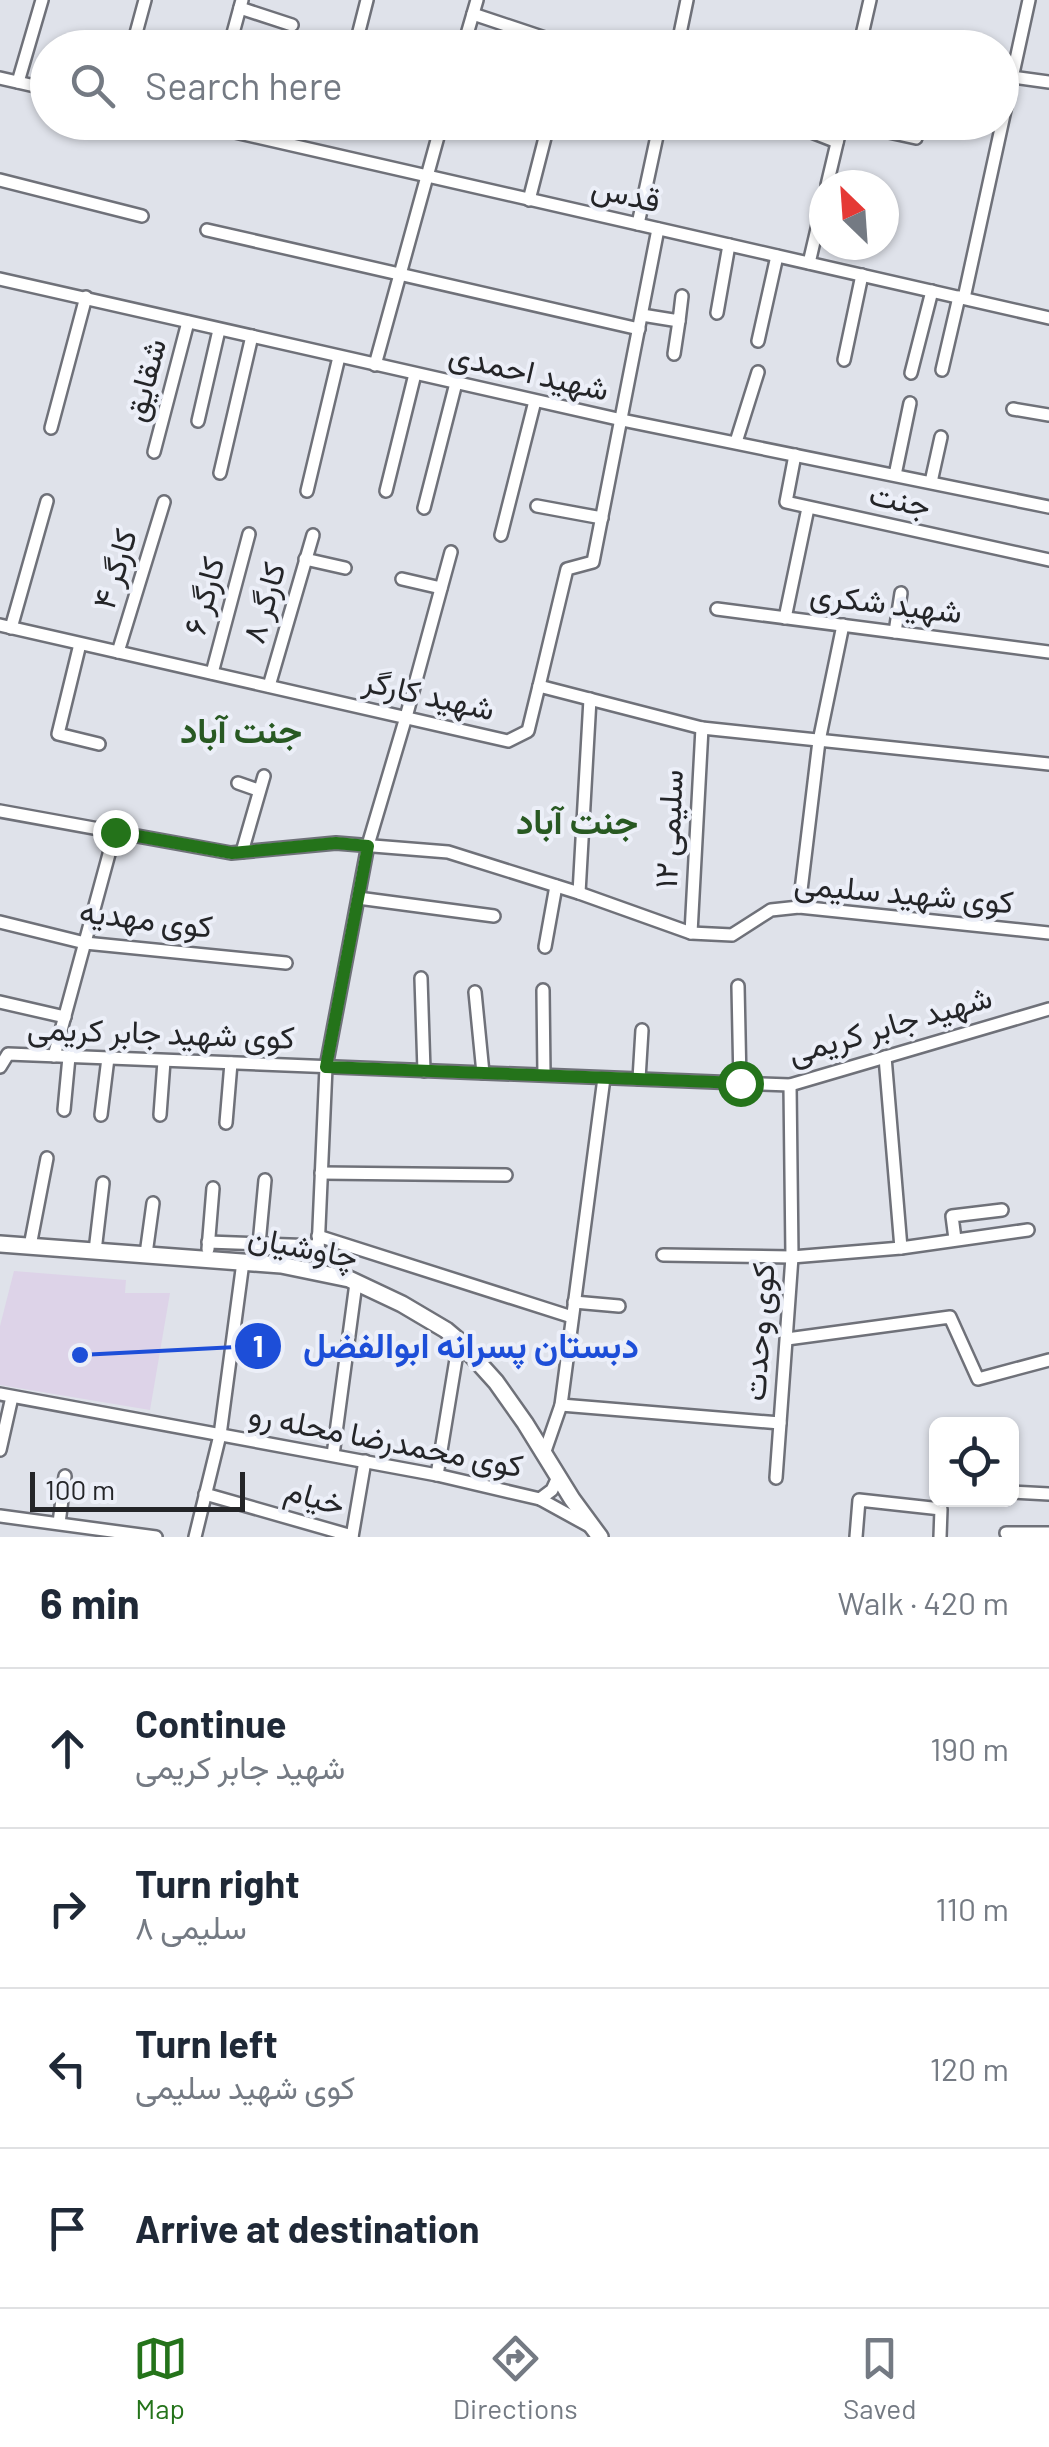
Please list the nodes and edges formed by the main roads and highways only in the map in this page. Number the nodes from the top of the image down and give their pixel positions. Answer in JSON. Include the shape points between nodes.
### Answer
{"nodes":[{"id":1,"x":0,"y":1244,"type":"edge"},
{"id":2,"x":597,"y":1533,"type":"edge"}],
"edges":[{"from":1,"to":2,"type":"main road","name":"چاوشیان","via":[[146,1254],[208,1250],[356,1283],[402,1304],[446,1330],[496,1382]]}]}
